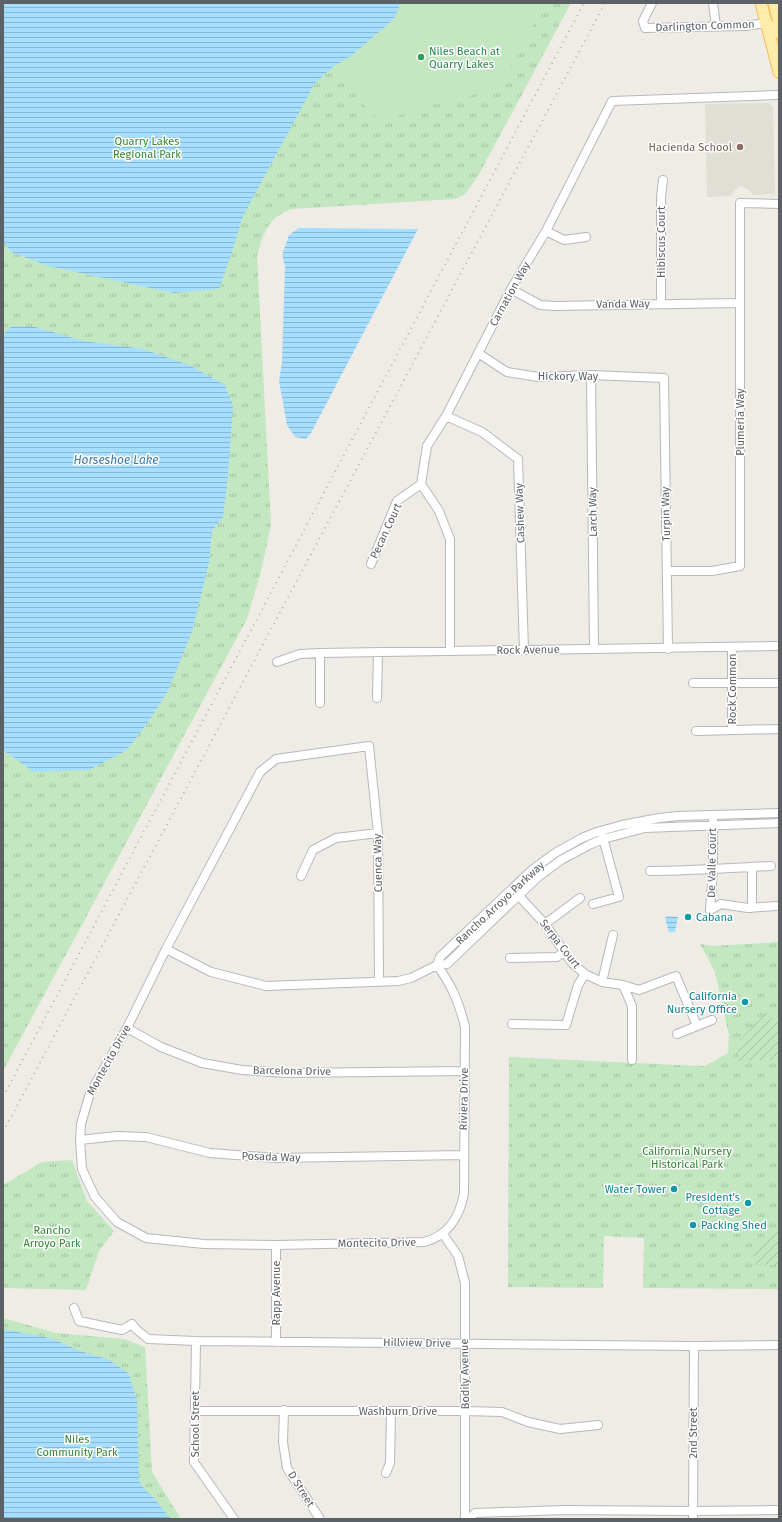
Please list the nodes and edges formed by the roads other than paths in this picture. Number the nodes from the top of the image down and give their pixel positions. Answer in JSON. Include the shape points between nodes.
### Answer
{"nodes":[{"id":1,"x":652,"y":3,"type":"edge"},
{"id":2,"x":713,"y":3,"type":"edge"},
{"id":3,"x":761,"y":3,"type":"edge"},
{"id":4,"x":774,"y":6,"type":"edge"},
{"id":5,"x":765,"y":23,"type":"junction"},
{"id":6,"x":779,"y":23,"type":"edge"},
{"id":7,"x":716,"y":26,"type":"junction"},
{"id":8,"x":779,"y":32,"type":"edge"},
{"id":9,"x":779,"y":72,"type":"edge"},
{"id":10,"x":779,"y":95,"type":"edge"},
{"id":11,"x":663,"y":180,"type":"dead end"},
{"id":12,"x":779,"y":204,"type":"edge"},
{"id":13,"x":546,"y":231,"type":"junction"},
{"id":14,"x":586,"y":237,"type":"dead end"},
{"id":15,"x":511,"y":289,"type":"junction"},
{"id":16,"x":661,"y":303,"type":"junction"},
{"id":17,"x":740,"y":303,"type":"junction"},
{"id":18,"x":478,"y":354,"type":"junction"},
{"id":19,"x":591,"y":375,"type":"junction"},
{"id":20,"x":664,"y":378,"type":"joint"},
{"id":21,"x":446,"y":416,"type":"junction"},
{"id":22,"x":421,"y":484,"type":"junction"},
{"id":23,"x":371,"y":564,"type":"dead end"},
{"id":24,"x":666,"y":571,"type":"junction"},
{"id":25,"x":779,"y":646,"type":"edge"},
{"id":26,"x":732,"y":647,"type":"junction"},
{"id":27,"x":594,"y":648,"type":"junction"},
{"id":28,"x":668,"y":649,"type":"junction"},
{"id":29,"x":524,"y":650,"type":"junction"},
{"id":30,"x":450,"y":651,"type":"junction"},
{"id":31,"x":320,"y":653,"type":"junction"},
{"id":32,"x":378,"y":653,"type":"junction"},
{"id":33,"x":278,"y":662,"type":"dead end"},
{"id":34,"x":693,"y":683,"type":"dead end"},
{"id":35,"x":732,"y":683,"type":"junction"},
{"id":36,"x":776,"y":683,"type":"dead end"},
{"id":37,"x":377,"y":698,"type":"dead end"},
{"id":38,"x":320,"y":703,"type":"dead end"},
{"id":39,"x":779,"y":729,"type":"edge"},
{"id":40,"x":732,"y":730,"type":"junction"},
{"id":41,"x":696,"y":731,"type":"dead end"},
{"id":42,"x":369,"y":746,"type":"joint"},
{"id":43,"x":779,"y":813,"type":"edge"},
{"id":44,"x":713,"y":816,"type":"junction"},
{"id":45,"x":779,"y":823,"type":"edge"},
{"id":46,"x":713,"y":825,"type":"junction"},
{"id":47,"x":378,"y":833,"type":"junction"},
{"id":48,"x":602,"y":835,"type":"junction"},
{"id":49,"x":771,"y":866,"type":"dead end"},
{"id":50,"x":752,"y":867,"type":"junction"},
{"id":51,"x":714,"y":869,"type":"junction"},
{"id":52,"x":650,"y":871,"type":"dead end"},
{"id":53,"x":301,"y":876,"type":"dead end"},
{"id":54,"x":518,"y":895,"type":"junction"},
{"id":55,"x":580,"y":898,"type":"dead end"},
{"id":56,"x":593,"y":904,"type":"dead end"},
{"id":57,"x":776,"y":906,"type":"dead end"},
{"id":58,"x":752,"y":908,"type":"junction"},
{"id":59,"x":545,"y":924,"type":"junction"},
{"id":60,"x":613,"y":935,"type":"dead end"},
{"id":61,"x":166,"y":949,"type":"junction"},
{"id":62,"x":564,"y":952,"type":"junction"},
{"id":63,"x":510,"y":958,"type":"dead end"},
{"id":64,"x":437,"y":965,"type":"junction"},
{"id":65,"x":585,"y":974,"type":"junction"},
{"id":66,"x":380,"y":981,"type":"junction"},
{"id":67,"x":602,"y":982,"type":"junction"},
{"id":68,"x":623,"y":985,"type":"junction"},
{"id":69,"x":712,"y":1020,"type":"dead end"},
{"id":70,"x":512,"y":1024,"type":"dead end"},
{"id":71,"x":697,"y":1026,"type":"junction"},
{"id":72,"x":127,"y":1028,"type":"junction"},
{"id":73,"x":677,"y":1034,"type":"dead end"},
{"id":74,"x":632,"y":1060,"type":"dead end"},
{"id":75,"x":465,"y":1071,"type":"junction"},
{"id":76,"x":80,"y":1140,"type":"junction"},
{"id":77,"x":464,"y":1155,"type":"junction"},
{"id":78,"x":443,"y":1234,"type":"junction"},
{"id":79,"x":276,"y":1245,"type":"junction"},
{"id":80,"x":74,"y":1308,"type":"dead end"},
{"id":81,"x":196,"y":1341,"type":"junction"},
{"id":82,"x":276,"y":1342,"type":"junction"},
{"id":83,"x":465,"y":1344,"type":"junction"},
{"id":84,"x":779,"y":1345,"type":"edge"},
{"id":85,"x":694,"y":1346,"type":"junction"},
{"id":86,"x":284,"y":1410,"type":"junction"},
{"id":87,"x":194,"y":1411,"type":"junction"},
{"id":88,"x":466,"y":1411,"type":"junction"},
{"id":89,"x":390,"y":1412,"type":"junction"},
{"id":90,"x":598,"y":1425,"type":"dead end"},
{"id":91,"x":386,"y":1473,"type":"dead end"},
{"id":92,"x":779,"y":1510,"type":"edge"},
{"id":93,"x":693,"y":1515,"type":"edge"},
{"id":94,"x":234,"y":1519,"type":"edge"},
{"id":95,"x":320,"y":1519,"type":"edge"},
{"id":96,"x":464,"y":1519,"type":"edge"},
{"id":97,"x":469,"y":1519,"type":"edge"}],
"edges":[{"from":1,"to":7,"type":"street","name":"Darlington Common","via":[[643,21],[645,28]]},
{"from":2,"to":7,"type":"street"},
{"from":3,"to":5,"type":"main road"},
{"from":4,"to":5,"type":"main road"},
{"from":4,"to":6,"type":"main road"},
{"from":5,"to":7,"type":"street","name":"Darlington Common"},
{"from":5,"to":8,"type":"main road"},
{"from":5,"to":9,"type":"main road"},
{"from":10,"to":13,"type":"street","name":"Carnation Way","via":[[612,101]]},
{"from":11,"to":16,"type":"street","name":"Hibiscus Court"},
{"from":12,"to":17,"type":"street","name":"Plumeria Way","via":[[740,203]]},
{"from":13,"to":14,"type":"street","via":[[564,240]]},
{"from":13,"to":15,"type":"street","name":"Carnation Way"},
{"from":15,"to":16,"type":"street","name":"Vanda Way","via":[[540,305]]},
{"from":15,"to":18,"type":"street","name":"Carnation Way"},
{"from":16,"to":17,"type":"street","name":"Vanda Way"},
{"from":17,"to":24,"type":"street","name":"Plumeria Way","via":[[740,566],[712,571]]},
{"from":18,"to":19,"type":"street","name":"Hickory Way","via":[[507,372],[538,377]]},
{"from":18,"to":21,"type":"street","name":"Carnation Way"},
{"from":19,"to":20,"type":"street","name":"Hickory Way"},
{"from":19,"to":27,"type":"street","name":"Larch Way"},
{"from":20,"to":24,"type":"street","name":"Turpin Way"},
{"from":21,"to":22,"type":"street","name":"Carnation Way","via":[[427,446]]},
{"from":21,"to":29,"type":"street","name":"Cashew Way","via":[[482,432],[518,459]]},
{"from":22,"to":23,"type":"street","name":"Pecan Court","via":[[398,501]]},
{"from":22,"to":30,"type":"street","via":[[439,511],[450,539]]},
{"from":24,"to":28,"type":"street","name":"Turpin Way"},
{"from":25,"to":26,"type":"street","name":"Rock Avenue"},
{"from":26,"to":28,"type":"street","name":"Rock Avenue"},
{"from":26,"to":35,"type":"street","name":"Rock Common"},
{"from":27,"to":28,"type":"street","name":"Rock Avenue"},
{"from":27,"to":29,"type":"street","name":"Rock Avenue"},
{"from":29,"to":30,"type":"street","name":"Rock Avenue"},
{"from":30,"to":32,"type":"street","name":"Rock Avenue"},
{"from":31,"to":32,"type":"street","name":"Rock Avenue"},
{"from":31,"to":33,"type":"street","name":"Rock Avenue","via":[[300,654]]},
{"from":31,"to":38,"type":"street"},
{"from":32,"to":37,"type":"street"},
{"from":34,"to":35,"type":"street"},
{"from":35,"to":36,"type":"street"},
{"from":35,"to":40,"type":"street","name":"Rock Common"},
{"from":39,"to":40,"type":"street"},
{"from":40,"to":41,"type":"street"},
{"from":42,"to":47,"type":"street","name":"Cuenca Way"},
{"from":42,"to":61,"type":"street","name":"Montecito Drive","via":[[276,759],[260,772]]},
{"from":43,"to":44,"type":"street","name":"Rancho Arroyo Parkway"},
{"from":44,"to":46,"type":"street","name":"De Valle Court"},
{"from":44,"to":48,"type":"street","name":"Rancho Arroyo Parkway","via":[[659,818]]},
{"from":45,"to":46,"type":"street","name":"Rancho Arroyo Parkway"},
{"from":46,"to":48,"type":"street","name":"Rancho Arroyo Parkway","via":[[645,828]]},
{"from":46,"to":51,"type":"street","name":"De Valle Court"},
{"from":47,"to":53,"type":"street","via":[[336,838],[313,850]]},
{"from":47,"to":66,"type":"street","name":"Cuenca Way"},
{"from":48,"to":54,"type":"street","name":"Rancho Arroyo Parkway","via":[[561,860]]},
{"from":48,"to":56,"type":"street","via":[[619,897]]},
{"from":48,"to":64,"type":"street","name":"Rancho Arroyo Parkway","via":[[570,844],[532,870],[440,957]]},
{"from":49,"to":50,"type":"street"},
{"from":50,"to":51,"type":"street"},
{"from":50,"to":58,"type":"street"},
{"from":51,"to":52,"type":"street"},
{"from":51,"to":58,"type":"street","name":"De Valle Court","via":[[710,910],[720,904]]},
{"from":54,"to":59,"type":"street","name":"Serpa Court"},
{"from":54,"to":64,"type":"street","name":"Rancho Arroyo Parkway","via":[[447,964]]},
{"from":55,"to":59,"type":"street"},
{"from":57,"to":58,"type":"street"},
{"from":59,"to":62,"type":"street","name":"Serpa Court"},
{"from":60,"to":67,"type":"street"},
{"from":61,"to":66,"type":"street","name":"Rancho Arroyo Parkway","via":[[211,972],[266,986]]},
{"from":61,"to":72,"type":"street","name":"Montecito Drive"},
{"from":62,"to":63,"type":"street","via":[[557,957]]},
{"from":62,"to":65,"type":"street","name":"Serpa Court"},
{"from":64,"to":66,"type":"street","name":"Rancho Arroyo Parkway","via":[[411,978]]},
{"from":64,"to":75,"type":"street","name":"Riviera Drive","via":[[459,1003],[465,1027]]},
{"from":65,"to":67,"type":"street","name":"Serpa Court"},
{"from":65,"to":70,"type":"street","via":[[578,985],[566,1025]]},
{"from":67,"to":68,"type":"street","name":"Serpa Court"},
{"from":68,"to":71,"type":"street","name":"Serpa Court","via":[[639,990],[676,976]]},
{"from":68,"to":74,"type":"street","via":[[632,1006]]},
{"from":69,"to":71,"type":"street"},
{"from":71,"to":73,"type":"street"},
{"from":72,"to":75,"type":"street","name":"Barcelona Drive","via":[[161,1047],[202,1063],[242,1070],[286,1073]]},
{"from":72,"to":76,"type":"street","name":"Montecito Drive","via":[[90,1093],[81,1124]]},
{"from":75,"to":77,"type":"street","name":"Riviera Drive"},
{"from":76,"to":77,"type":"street","name":"Posada Way","via":[[117,1136],[146,1137],[210,1153],[275,1158]]},
{"from":76,"to":79,"type":"street","name":"Montecito Drive","via":[[82,1169],[95,1197],[117,1222],[140,1235],[146,1238],[204,1244]]},
{"from":77,"to":78,"type":"street","name":"Riviera Drive","via":[[462,1207]]},
{"from":78,"to":79,"type":"street","name":"Montecito Drive","via":[[424,1242]]},
{"from":78,"to":83,"type":"street","name":"Bodily Avenue","via":[[458,1256],[465,1283]]},
{"from":79,"to":82,"type":"street","name":"Rapp Avenue"},
{"from":80,"to":81,"type":"street","name":"Hillview Drive","via":[[79,1321],[122,1330],[132,1324],[148,1339]]},
{"from":81,"to":82,"type":"street","name":"Hillview Drive"},
{"from":81,"to":87,"type":"street","name":"School Street"},
{"from":82,"to":83,"type":"street","name":"Hillview Drive"},
{"from":83,"to":85,"type":"street","name":"Hillview Drive"},
{"from":83,"to":88,"type":"street","name":"Bodily Avenue"},
{"from":84,"to":85,"type":"street","name":"Hillview Drive"},
{"from":85,"to":93,"type":"street","name":"2nd Street"},
{"from":86,"to":87,"type":"street","name":"Washburn Drive"},
{"from":86,"to":89,"type":"street","name":"Washburn Drive"},
{"from":86,"to":95,"type":"street","name":"D Street","via":[[283,1442],[287,1468]]},
{"from":87,"to":94,"type":"street","name":"School Street","via":[[194,1462]]},
{"from":88,"to":89,"type":"street","name":"Washburn Drive"},
{"from":88,"to":90,"type":"street","name":"Washburn Drive","via":[[502,1412],[560,1430]]},
{"from":88,"to":96,"type":"street","name":"Bodily Avenue"},
{"from":89,"to":91,"type":"street","via":[[390,1463]]},
{"from":92,"to":93,"type":"street"},
{"from":93,"to":97,"type":"street","via":[[564,1510],[475,1513]]}]}
